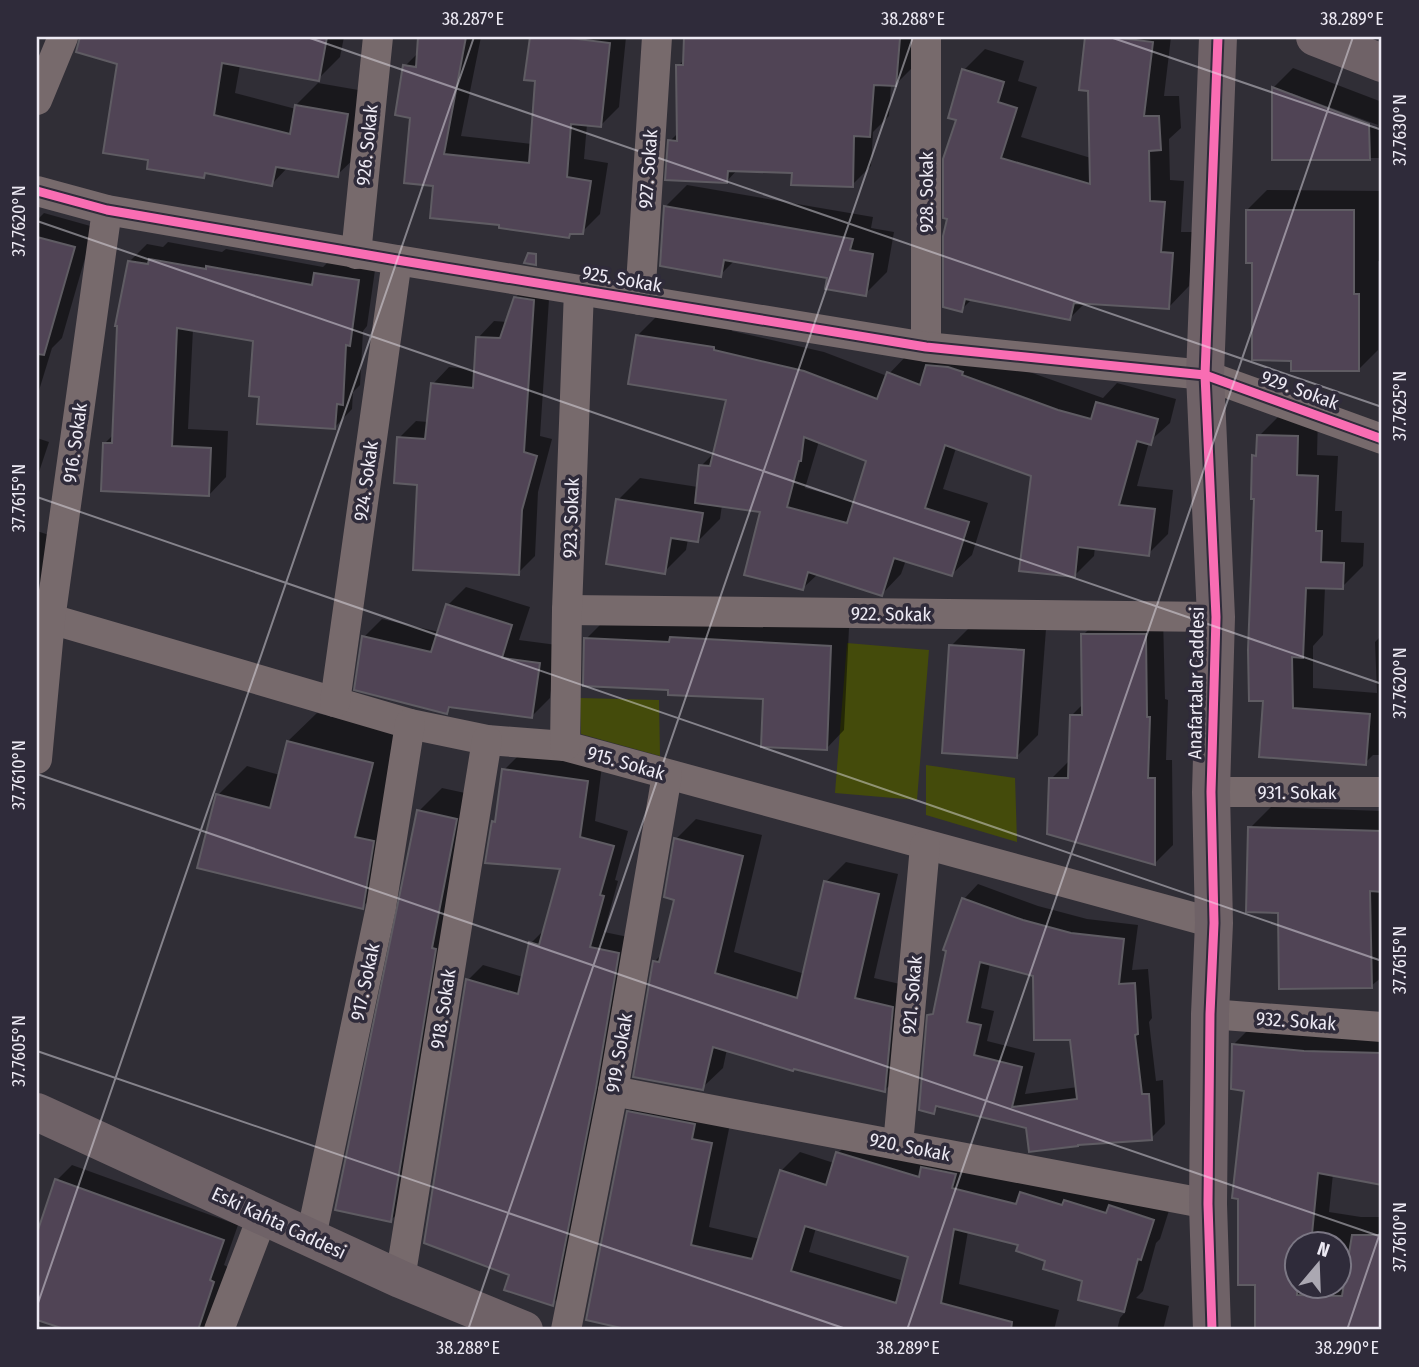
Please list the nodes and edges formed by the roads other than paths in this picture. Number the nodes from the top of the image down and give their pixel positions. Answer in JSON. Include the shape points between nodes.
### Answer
{"nodes":[{"id":1,"x":63,"y":37,"type":"edge"},
{"id":2,"x":379,"y":37,"type":"edge"},
{"id":3,"x":657,"y":37,"type":"edge"},
{"id":4,"x":926,"y":37,"type":"edge"},
{"id":5,"x":1218,"y":37,"type":"edge"},
{"id":6,"x":1315,"y":37,"type":"edge"},
{"id":7,"x":1382,"y":63,"type":"edge"},
{"id":8,"x":37,"y":100,"type":"edge"},
{"id":9,"x":37,"y":191,"type":"edge"},
{"id":10,"x":107,"y":210,"type":"junction"},
{"id":11,"x":356,"y":254,"type":"junction"},
{"id":12,"x":397,"y":260,"type":"junction"},
{"id":13,"x":579,"y":290,"type":"junction"},
{"id":14,"x":640,"y":300,"type":"junction"},
{"id":15,"x":926,"y":347,"type":"junction"},
{"id":16,"x":1205,"y":375,"type":"junction"},
{"id":17,"x":1382,"y":439,"type":"edge"},
{"id":18,"x":567,"y":610,"type":"junction"},
{"id":19,"x":1216,"y":617,"type":"junction"},
{"id":20,"x":43,"y":618,"type":"edge"},
{"id":21,"x":335,"y":702,"type":"junction"},
{"id":22,"x":410,"y":724,"type":"junction"},
{"id":23,"x":487,"y":740,"type":"junction"},
{"id":24,"x":565,"y":746,"type":"junction"},
{"id":25,"x":37,"y":759,"type":"edge"},
{"id":26,"x":667,"y":775,"type":"junction"},
{"id":27,"x":1211,"y":792,"type":"junction"},
{"id":28,"x":1382,"y":792,"type":"edge"},
{"id":29,"x":925,"y":846,"type":"junction"},
{"id":30,"x":1214,"y":923,"type":"junction"},
{"id":31,"x":1210,"y":1014,"type":"junction"},
{"id":32,"x":1382,"y":1027,"type":"edge"},
{"id":33,"x":613,"y":1091,"type":"junction"},
{"id":34,"x":37,"y":1112,"type":"edge"},
{"id":35,"x":898,"y":1145,"type":"junction"},
{"id":36,"x":1208,"y":1204,"type":"junction"},
{"id":37,"x":263,"y":1215,"type":"junction"},
{"id":38,"x":311,"y":1237,"type":"junction"},
{"id":39,"x":400,"y":1279,"type":"junction"},
{"id":40,"x":219,"y":1330,"type":"edge"},
{"id":41,"x":524,"y":1330,"type":"edge"},
{"id":42,"x":566,"y":1330,"type":"edge"},
{"id":43,"x":1212,"y":1330,"type":"edge"}],
"edges":[{"from":1,"to":8,"type":"street"},
{"from":2,"to":11,"type":"street","name":"926. Sokak"},
{"from":3,"to":14,"type":"street","name":"927. Sokak"},
{"from":4,"to":15,"type":"street","name":"928. Sokak"},
{"from":5,"to":16,"type":"street","name":"Anafartalar Caddesi"},
{"from":6,"to":7,"type":"street"},
{"from":9,"to":10,"type":"street","name":"925. Sokak"},
{"from":10,"to":11,"type":"street","name":"925. Sokak"},
{"from":10,"to":20,"type":"street","name":"916. Sokak"},
{"from":11,"to":12,"type":"street","name":"925. Sokak"},
{"from":12,"to":13,"type":"street","name":"925. Sokak"},
{"from":12,"to":21,"type":"street","name":"924. Sokak"},
{"from":13,"to":14,"type":"street","name":"925. Sokak"},
{"from":13,"to":18,"type":"street","name":"923. Sokak"},
{"from":14,"to":15,"type":"street","name":"925. Sokak"},
{"from":15,"to":16,"type":"street","name":"925. Sokak"},
{"from":16,"to":17,"type":"street","name":"929. Sokak"},
{"from":16,"to":19,"type":"street","name":"Anafartalar Caddesi"},
{"from":18,"to":19,"type":"street","name":"922. Sokak"},
{"from":18,"to":24,"type":"street","name":"923. Sokak"},
{"from":19,"to":27,"type":"street","name":"Anafartalar Caddesi"},
{"from":20,"to":21,"type":"street","name":"915. Sokak"},
{"from":20,"to":25,"type":"street","name":"916. Sokak"},
{"from":21,"to":22,"type":"street","name":"915. Sokak"},
{"from":22,"to":23,"type":"street","name":"915. Sokak"},
{"from":22,"to":38,"type":"street","name":"917. Sokak","via":[[381,907]]},
{"from":23,"to":24,"type":"street","name":"915. Sokak"},
{"from":23,"to":39,"type":"street","name":"918. Sokak"},
{"from":24,"to":26,"type":"street","name":"915. Sokak"},
{"from":26,"to":29,"type":"street","name":"915. Sokak"},
{"from":26,"to":33,"type":"street","name":"919. Sokak"},
{"from":27,"to":28,"type":"street","name":"931. Sokak"},
{"from":27,"to":30,"type":"street","name":"Anafartalar Caddesi"},
{"from":29,"to":30,"type":"street","name":"915. Sokak"},
{"from":29,"to":35,"type":"street","name":"921. Sokak"},
{"from":30,"to":31,"type":"street","name":"Anafartalar Caddesi"},
{"from":31,"to":32,"type":"street","name":"932. Sokak"},
{"from":31,"to":36,"type":"street","name":"Anafartalar Caddesi"},
{"from":33,"to":35,"type":"street","name":"920. Sokak"},
{"from":33,"to":42,"type":"street","name":"919. Sokak"},
{"from":34,"to":37,"type":"street","name":"Eski Kahta Caddesi"},
{"from":35,"to":36,"type":"street","name":"920. Sokak"},
{"from":36,"to":43,"type":"street","name":"Anafartalar Caddesi"},
{"from":37,"to":38,"type":"street","name":"Eski Kahta Caddesi"},
{"from":37,"to":40,"type":"street"},
{"from":38,"to":39,"type":"street","name":"Eski Kahta Caddesi"},
{"from":39,"to":41,"type":"street","name":"Eski Kahta Caddesi"}]}
